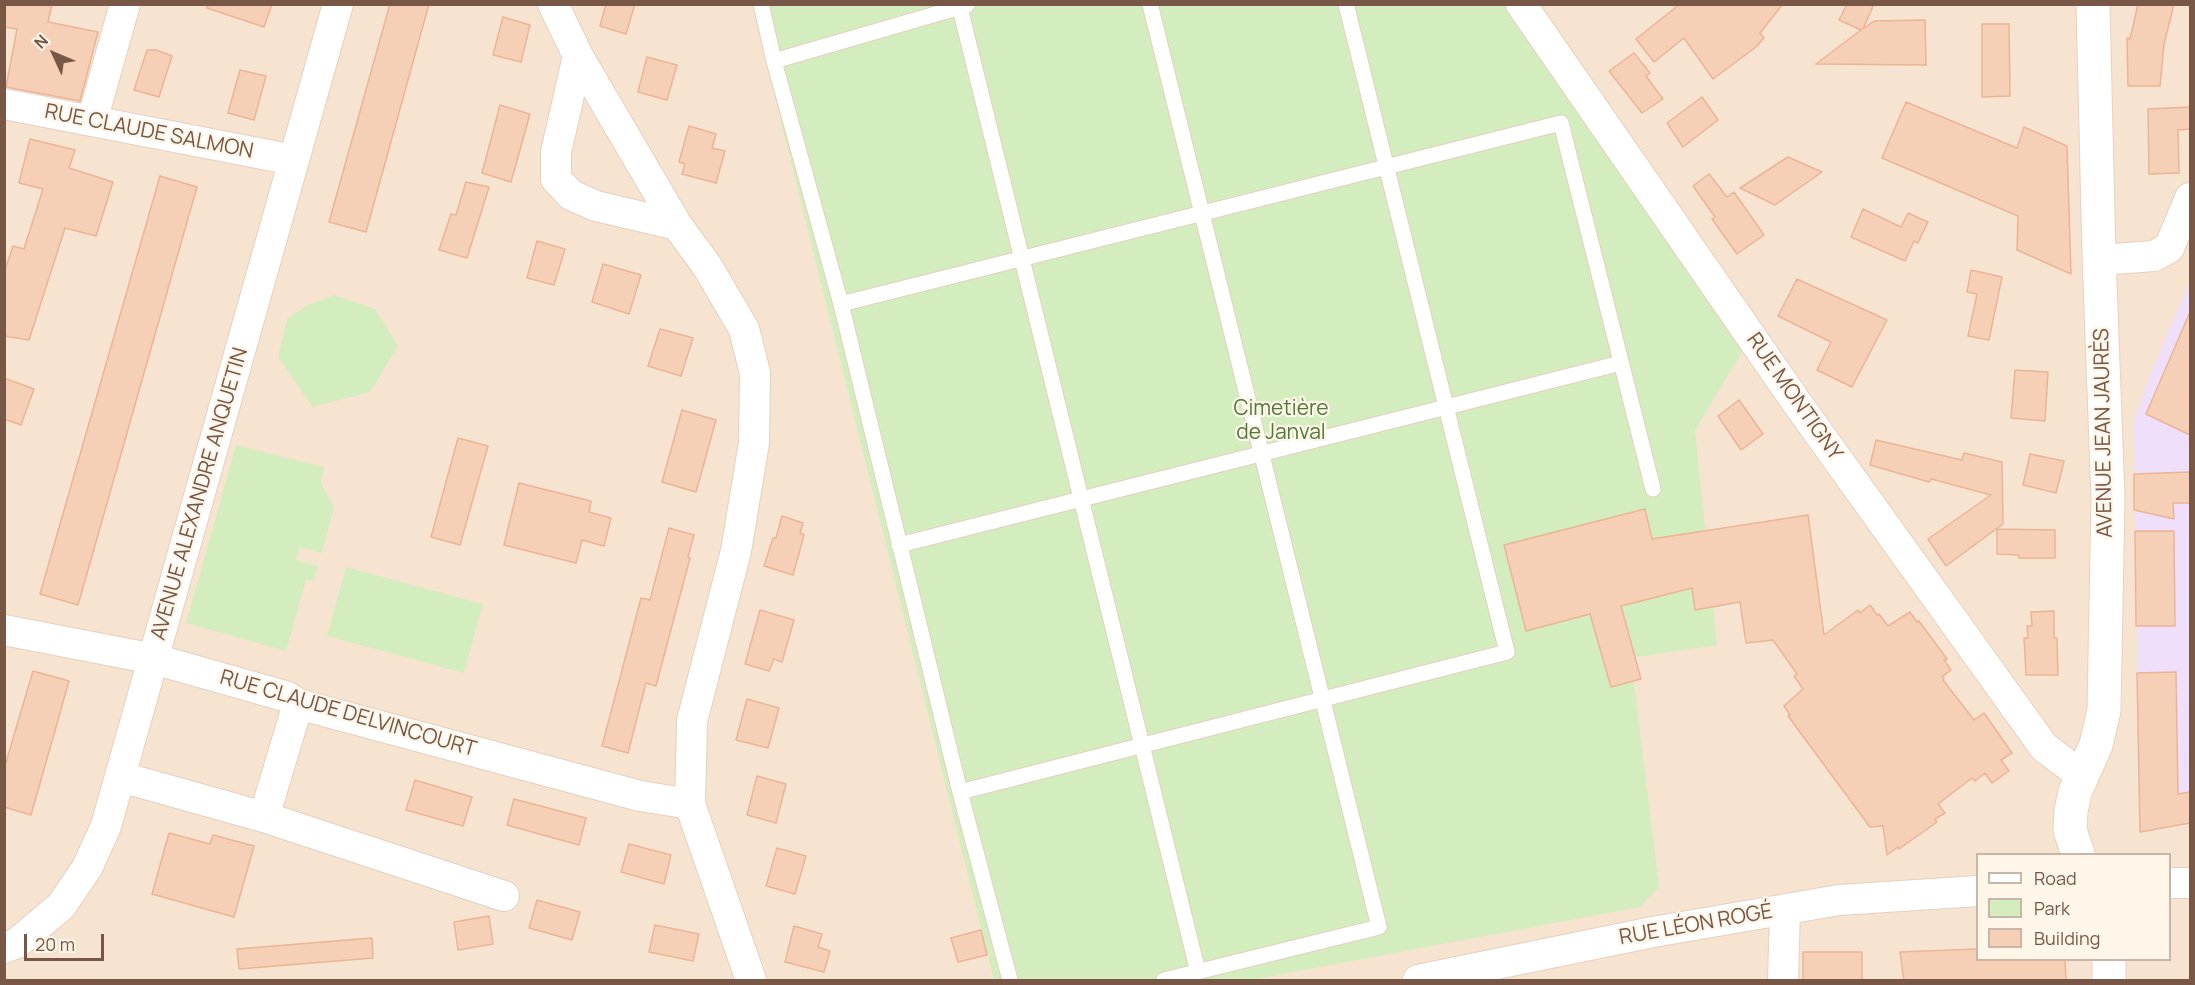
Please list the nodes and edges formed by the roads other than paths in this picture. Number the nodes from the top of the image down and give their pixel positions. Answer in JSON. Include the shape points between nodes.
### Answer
{"nodes":[{"id":1,"x":125,"y":4,"type":"edge"},
{"id":2,"x":338,"y":4,"type":"edge"},
{"id":3,"x":553,"y":4,"type":"edge"},
{"id":4,"x":761,"y":4,"type":"edge"},
{"id":5,"x":1149,"y":4,"type":"edge"},
{"id":6,"x":1346,"y":4,"type":"edge"},
{"id":7,"x":1521,"y":4,"type":"edge"},
{"id":8,"x":2093,"y":4,"type":"edge"},
{"id":9,"x":962,"y":5,"type":"edge"},
{"id":10,"x":578,"y":56,"type":"junction"},
{"id":11,"x":774,"y":61,"type":"junction"},
{"id":12,"x":4,"y":104,"type":"edge"},
{"id":13,"x":92,"y":121,"type":"junction"},
{"id":14,"x":294,"y":160,"type":"junction"},
{"id":15,"x":1386,"y":166,"type":"junction"},
{"id":16,"x":2190,"y":198,"type":"edge"},
{"id":17,"x":1202,"y":213,"type":"junction"},
{"id":18,"x":677,"y":225,"type":"junction"},
{"id":19,"x":2099,"y":255,"type":"junction"},
{"id":20,"x":1021,"y":258,"type":"junction"},
{"id":21,"x":841,"y":304,"type":"junction"},
{"id":22,"x":1621,"y":363,"type":"junction"},
{"id":23,"x":1446,"y":407,"type":"junction"},
{"id":24,"x":1262,"y":453,"type":"junction"},
{"id":25,"x":1653,"y":489,"type":"dead end"},
{"id":26,"x":1081,"y":499,"type":"junction"},
{"id":27,"x":899,"y":545,"type":"junction"},
{"id":28,"x":4,"y":630,"type":"edge"},
{"id":29,"x":154,"y":659,"type":"junction"},
{"id":30,"x":1322,"y":699,"type":"junction"},
{"id":31,"x":297,"y":704,"type":"junction"},
{"id":32,"x":1142,"y":744,"type":"junction"},
{"id":33,"x":2082,"y":776,"type":"junction"},
{"id":34,"x":121,"y":777,"type":"junction"},
{"id":35,"x":960,"y":792,"type":"junction"},
{"id":36,"x":690,"y":804,"type":"junction"},
{"id":37,"x":264,"y":817,"type":"junction"},
{"id":38,"x":2077,"y":853,"type":"edge"},
{"id":39,"x":2171,"y":883,"type":"edge"},
{"id":40,"x":2190,"y":883,"type":"edge"},
{"id":41,"x":1976,"y":891,"type":"edge"},
{"id":42,"x":504,"y":896,"type":"dead end"},
{"id":43,"x":1785,"y":909,"type":"junction"},
{"id":44,"x":4,"y":948,"type":"edge"},
{"id":45,"x":2109,"y":961,"type":"edge"},
{"id":46,"x":1198,"y":972,"type":"junction"},
{"id":47,"x":751,"y":981,"type":"edge"},
{"id":48,"x":1010,"y":981,"type":"edge"},
{"id":49,"x":1164,"y":981,"type":"edge"},
{"id":50,"x":1418,"y":981,"type":"edge"},
{"id":51,"x":1783,"y":981,"type":"edge"},
{"id":52,"x":2109,"y":981,"type":"edge"}],
"edges":[{"from":1,"to":13,"type":"street"},
{"from":2,"to":14,"type":"street","name":"AVENUE ALEXANDRE ANQUETIN"},
{"from":3,"to":10,"type":"street"},
{"from":4,"to":11,"type":"lane"},
{"from":5,"to":17,"type":"lane"},
{"from":6,"to":15,"type":"lane"},
{"from":7,"to":33,"type":"street","name":"RUE MONTIGNY","via":[[1797,403],[2044,747]]},
{"from":8,"to":19,"type":"street","name":"AVENUE JEAN JAURÈS"},
{"from":9,"to":11,"type":"lane"},
{"from":9,"to":20,"type":"lane"},
{"from":10,"to":18,"type":"street"},
{"from":10,"to":18,"type":"street","via":[[556,152],[556,179],[571,195],[596,206]]},
{"from":11,"to":21,"type":"lane"},
{"from":12,"to":13,"type":"street","name":"RUE CLAUDE SALMON"},
{"from":13,"to":14,"type":"street","name":"RUE CLAUDE SALMON"},
{"from":14,"to":29,"type":"street","name":"AVENUE ALEXANDRE ANQUETIN"},
{"from":15,"to":17,"type":"lane"},
{"from":15,"to":22,"type":"lane","via":[[1561,123]]},
{"from":15,"to":23,"type":"lane"},
{"from":16,"to":19,"type":"street","via":[[2169,248],[2154,256],[2114,259]]},
{"from":17,"to":20,"type":"lane"},
{"from":17,"to":24,"type":"lane"},
{"from":18,"to":36,"type":"street","via":[[707,266],[744,329],[755,373],[754,443],[736,551],[692,721]]},
{"from":19,"to":33,"type":"street","name":"AVENUE JEAN JAURÈS","via":[[2108,499],[2104,710],[2096,745]]},
{"from":20,"to":21,"type":"lane"},
{"from":20,"to":26,"type":"lane"},
{"from":21,"to":27,"type":"lane"},
{"from":22,"to":23,"type":"lane"},
{"from":22,"to":25,"type":"lane"},
{"from":23,"to":24,"type":"lane"},
{"from":23,"to":30,"type":"lane","via":[[1507,652]]},
{"from":24,"to":26,"type":"lane"},
{"from":24,"to":30,"type":"lane"},
{"from":26,"to":27,"type":"lane"},
{"from":26,"to":32,"type":"lane"},
{"from":27,"to":35,"type":"lane"},
{"from":28,"to":29,"type":"street","name":"RUE CLAUDE DELVINCOURT"},
{"from":29,"to":31,"type":"street","name":"RUE CLAUDE DELVINCOURT","via":[[288,697]]},
{"from":29,"to":34,"type":"street","name":"AVENUE ALEXANDRE ANQUETIN"},
{"from":30,"to":32,"type":"lane"},
{"from":30,"to":46,"type":"lane","via":[[1378,927]]},
{"from":31,"to":36,"type":"street","name":"RUE CLAUDE DELVINCOURT","via":[[640,796]]},
{"from":31,"to":37,"type":"street"},
{"from":32,"to":35,"type":"lane"},
{"from":32,"to":46,"type":"lane"},
{"from":33,"to":38,"type":"street","name":"AVENUE JEAN JAURÈS","via":[[2070,820]]},
{"from":34,"to":37,"type":"street"},
{"from":34,"to":44,"type":"street","name":"AVENUE ALEXANDRE ANQUETIN","via":[[106,826],[87,868],[61,906],[17,943]]},
{"from":35,"to":48,"type":"lane"},
{"from":36,"to":47,"type":"street"},
{"from":37,"to":42,"type":"street"},
{"from":39,"to":40,"type":"street"},
{"from":41,"to":43,"type":"street","name":"RUE LÉON ROGÉ","via":[[1839,900]]},
{"from":43,"to":50,"type":"street","name":"RUE LÉON ROGÉ"},
{"from":43,"to":51,"type":"street"},
{"from":45,"to":52,"type":"street"},
{"from":46,"to":49,"type":"lane"}]}
